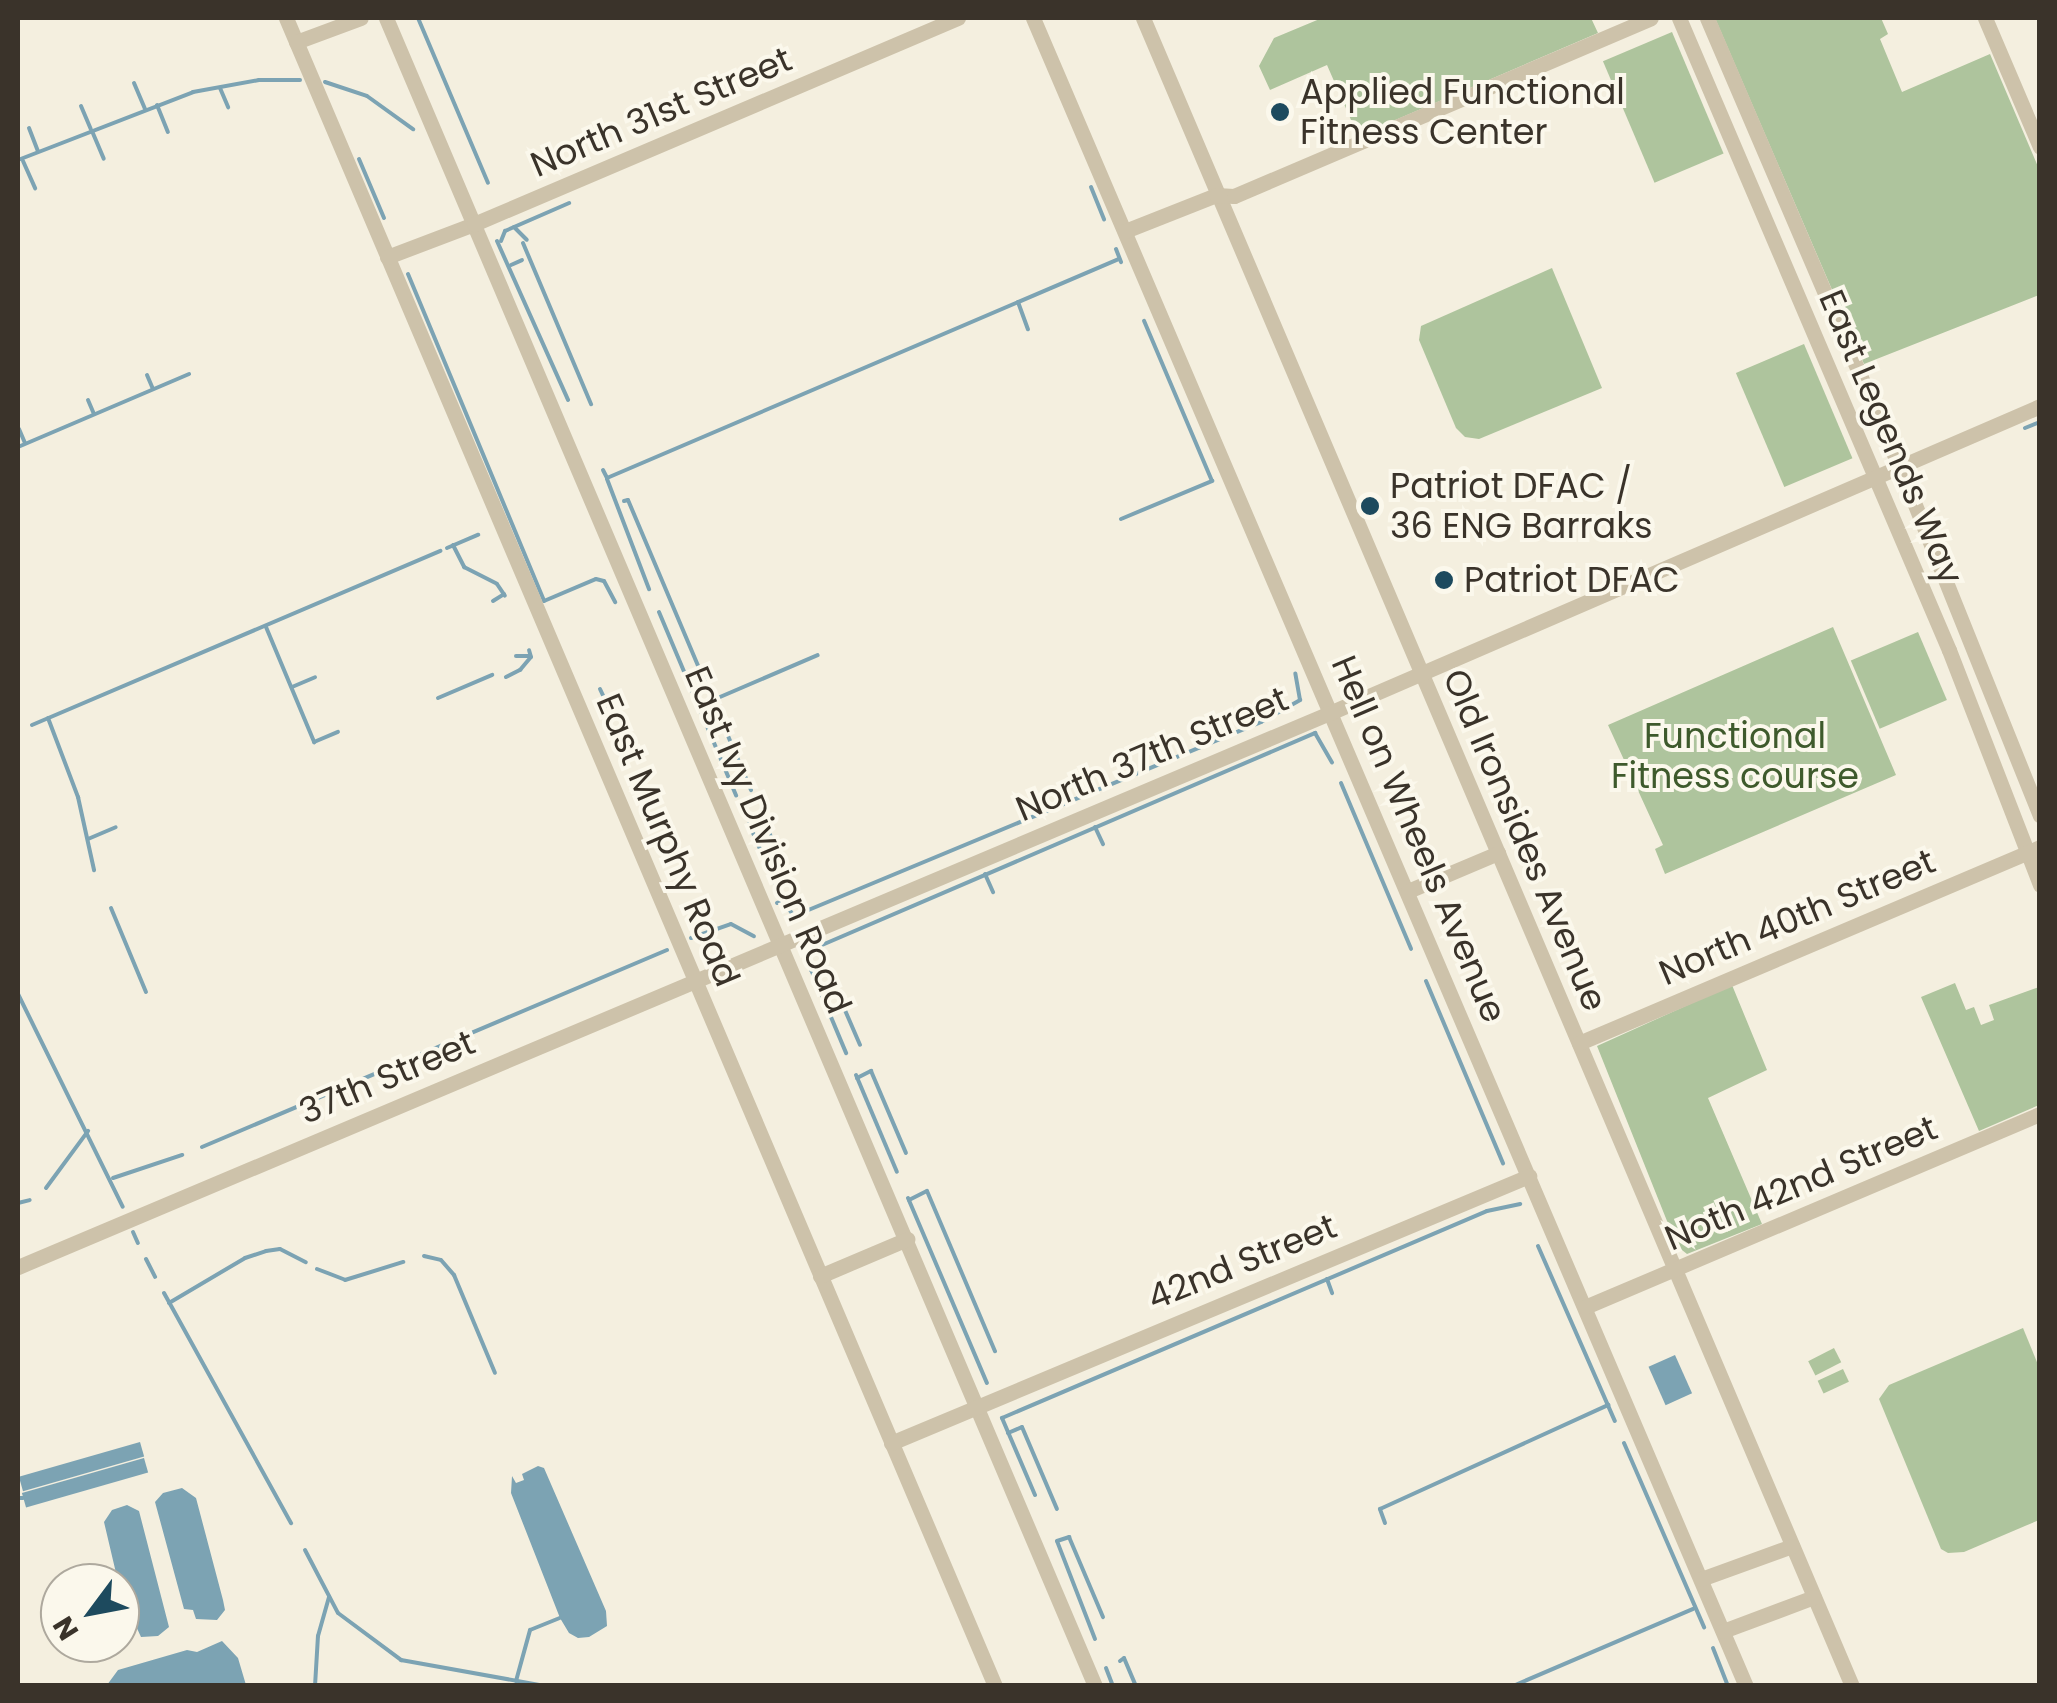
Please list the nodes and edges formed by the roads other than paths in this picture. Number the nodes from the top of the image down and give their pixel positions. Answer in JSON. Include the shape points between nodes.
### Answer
{"nodes":[{"id":1,"x":286,"y":18,"type":"edge"},
{"id":2,"x":361,"y":18,"type":"edge"},
{"id":3,"x":386,"y":18,"type":"edge"},
{"id":4,"x":958,"y":18,"type":"edge"},
{"id":5,"x":1033,"y":18,"type":"edge"},
{"id":6,"x":1142,"y":18,"type":"edge"},
{"id":7,"x":1651,"y":18,"type":"edge"},
{"id":8,"x":1679,"y":18,"type":"edge"},
{"id":9,"x":1707,"y":18,"type":"edge"},
{"id":10,"x":1984,"y":18,"type":"edge"},
{"id":11,"x":296,"y":42,"type":"junction"},
{"id":12,"x":2040,"y":147,"type":"edge"},
{"id":13,"x":1216,"y":194,"type":"junction"},
{"id":14,"x":474,"y":224,"type":"junction"},
{"id":15,"x":1125,"y":231,"type":"junction"},
{"id":16,"x":387,"y":257,"type":"junction"},
{"id":17,"x":2040,"y":406,"type":"edge"},
{"id":18,"x":1899,"y":466,"type":"junction"},
{"id":19,"x":1876,"y":476,"type":"junction"},
{"id":20,"x":1421,"y":672,"type":"junction"},
{"id":21,"x":1332,"y":711,"type":"junction"},
{"id":22,"x":2040,"y":816,"type":"edge"},
{"id":23,"x":2033,"y":850,"type":"edge"},
{"id":24,"x":1498,"y":853,"type":"junction"},
{"id":25,"x":2040,"y":885,"type":"edge"},
{"id":26,"x":1408,"y":891,"type":"junction"},
{"id":27,"x":780,"y":943,"type":"junction"},
{"id":28,"x":694,"y":978,"type":"junction"},
{"id":29,"x":1579,"y":1043,"type":"junction"},
{"id":30,"x":2040,"y":1114,"type":"edge"},
{"id":31,"x":1530,"y":1176,"type":"junction"},
{"id":32,"x":907,"y":1239,"type":"junction"},
{"id":33,"x":18,"y":1267,"type":"edge"},
{"id":34,"x":1675,"y":1268,"type":"junction"},
{"id":35,"x":820,"y":1276,"type":"junction"},
{"id":36,"x":1585,"y":1306,"type":"junction"},
{"id":37,"x":978,"y":1407,"type":"junction"},
{"id":38,"x":891,"y":1443,"type":"junction"},
{"id":39,"x":1792,"y":1546,"type":"junction"},
{"id":40,"x":1701,"y":1579,"type":"junction"},
{"id":41,"x":1814,"y":1597,"type":"junction"},
{"id":42,"x":1723,"y":1631,"type":"junction"},
{"id":43,"x":995,"y":1686,"type":"edge"},
{"id":44,"x":1096,"y":1686,"type":"edge"},
{"id":45,"x":1746,"y":1686,"type":"edge"},
{"id":46,"x":1852,"y":1686,"type":"edge"}],
"edges":[{"from":1,"to":11,"type":"street","name":"East Murphy Road"},
{"from":2,"to":11,"type":"street"},
{"from":3,"to":14,"type":"street","name":"East Ivy Division Road"},
{"from":4,"to":14,"type":"street","name":"North 31st Street"},
{"from":5,"to":15,"type":"street","name":"Hell on Wheels Avenue"},
{"from":6,"to":13,"type":"street","name":"Old Ironsides Avenue"},
{"from":7,"to":13,"type":"street","via":[[1234,196]]},
{"from":8,"to":19,"type":"street","name":"East Legends Way"},
{"from":9,"to":18,"type":"street","name":"East Legends Way"},
{"from":10,"to":12,"type":"street"},
{"from":11,"to":16,"type":"street","name":"East Murphy Road"},
{"from":13,"to":15,"type":"street"},
{"from":13,"to":20,"type":"street","name":"Old Ironsides Avenue"},
{"from":14,"to":16,"type":"street","name":"North 31st Street"},
{"from":14,"to":27,"type":"street","name":"East Ivy Division Road"},
{"from":15,"to":21,"type":"street","name":"Hell on Wheels Avenue"},
{"from":16,"to":28,"type":"street","name":"East Murphy Road"},
{"from":17,"to":18,"type":"street","name":"North 37th Street"},
{"from":18,"to":19,"type":"street","name":"North 37th Street"},
{"from":18,"to":22,"type":"street","name":"East Legends Way"},
{"from":19,"to":20,"type":"street","name":"North 37th Street"},
{"from":19,"to":23,"type":"street","name":"East Legends Way"},
{"from":20,"to":21,"type":"street","name":"North 37th Street"},
{"from":20,"to":24,"type":"street","name":"Old Ironsides Avenue"},
{"from":21,"to":26,"type":"street","name":"Hell on Wheels Avenue"},
{"from":21,"to":27,"type":"street","name":"North 37th Street"},
{"from":23,"to":25,"type":"street","name":"East Legends Way"},
{"from":23,"to":29,"type":"street","name":"North 40th Street"},
{"from":24,"to":26,"type":"street"},
{"from":24,"to":29,"type":"street","name":"Old Ironsides Avenue"},
{"from":26,"to":31,"type":"street","name":"Hell on Wheels Avenue"},
{"from":27,"to":28,"type":"street","name":"37th Street"},
{"from":27,"to":32,"type":"street","name":"East Ivy Division Road"},
{"from":28,"to":33,"type":"street","name":"37th Street"},
{"from":28,"to":35,"type":"street","name":"East Murphy Road"},
{"from":29,"to":34,"type":"street","name":"Old Ironsides Avenue"},
{"from":30,"to":34,"type":"street","name":"Noth 42nd Street"},
{"from":31,"to":36,"type":"street","name":"Hell on Wheels Avenue"},
{"from":31,"to":37,"type":"street","name":"42nd Street"},
{"from":32,"to":35,"type":"street"},
{"from":32,"to":37,"type":"street","name":"East Ivy Division Road"},
{"from":34,"to":36,"type":"street","name":"Noth 42nd Street"},
{"from":34,"to":39,"type":"street","name":"Old Ironsides Avenue"},
{"from":35,"to":38,"type":"street","name":"East Murphy Road"},
{"from":36,"to":40,"type":"street","name":"Hell on Wheels Avenue"},
{"from":37,"to":38,"type":"street","name":"42nd Street"},
{"from":37,"to":44,"type":"street","name":"East Ivy Division Road"},
{"from":38,"to":43,"type":"street","name":"East Murphy Road"},
{"from":39,"to":40,"type":"street"},
{"from":39,"to":41,"type":"street","name":"Old Ironsides Avenue"},
{"from":40,"to":42,"type":"street","name":"Hell on Wheels Avenue"},
{"from":41,"to":42,"type":"street"},
{"from":41,"to":46,"type":"street","name":"Old Ironsides Avenue"},
{"from":42,"to":45,"type":"street","name":"Hell on Wheels Avenue"}]}
